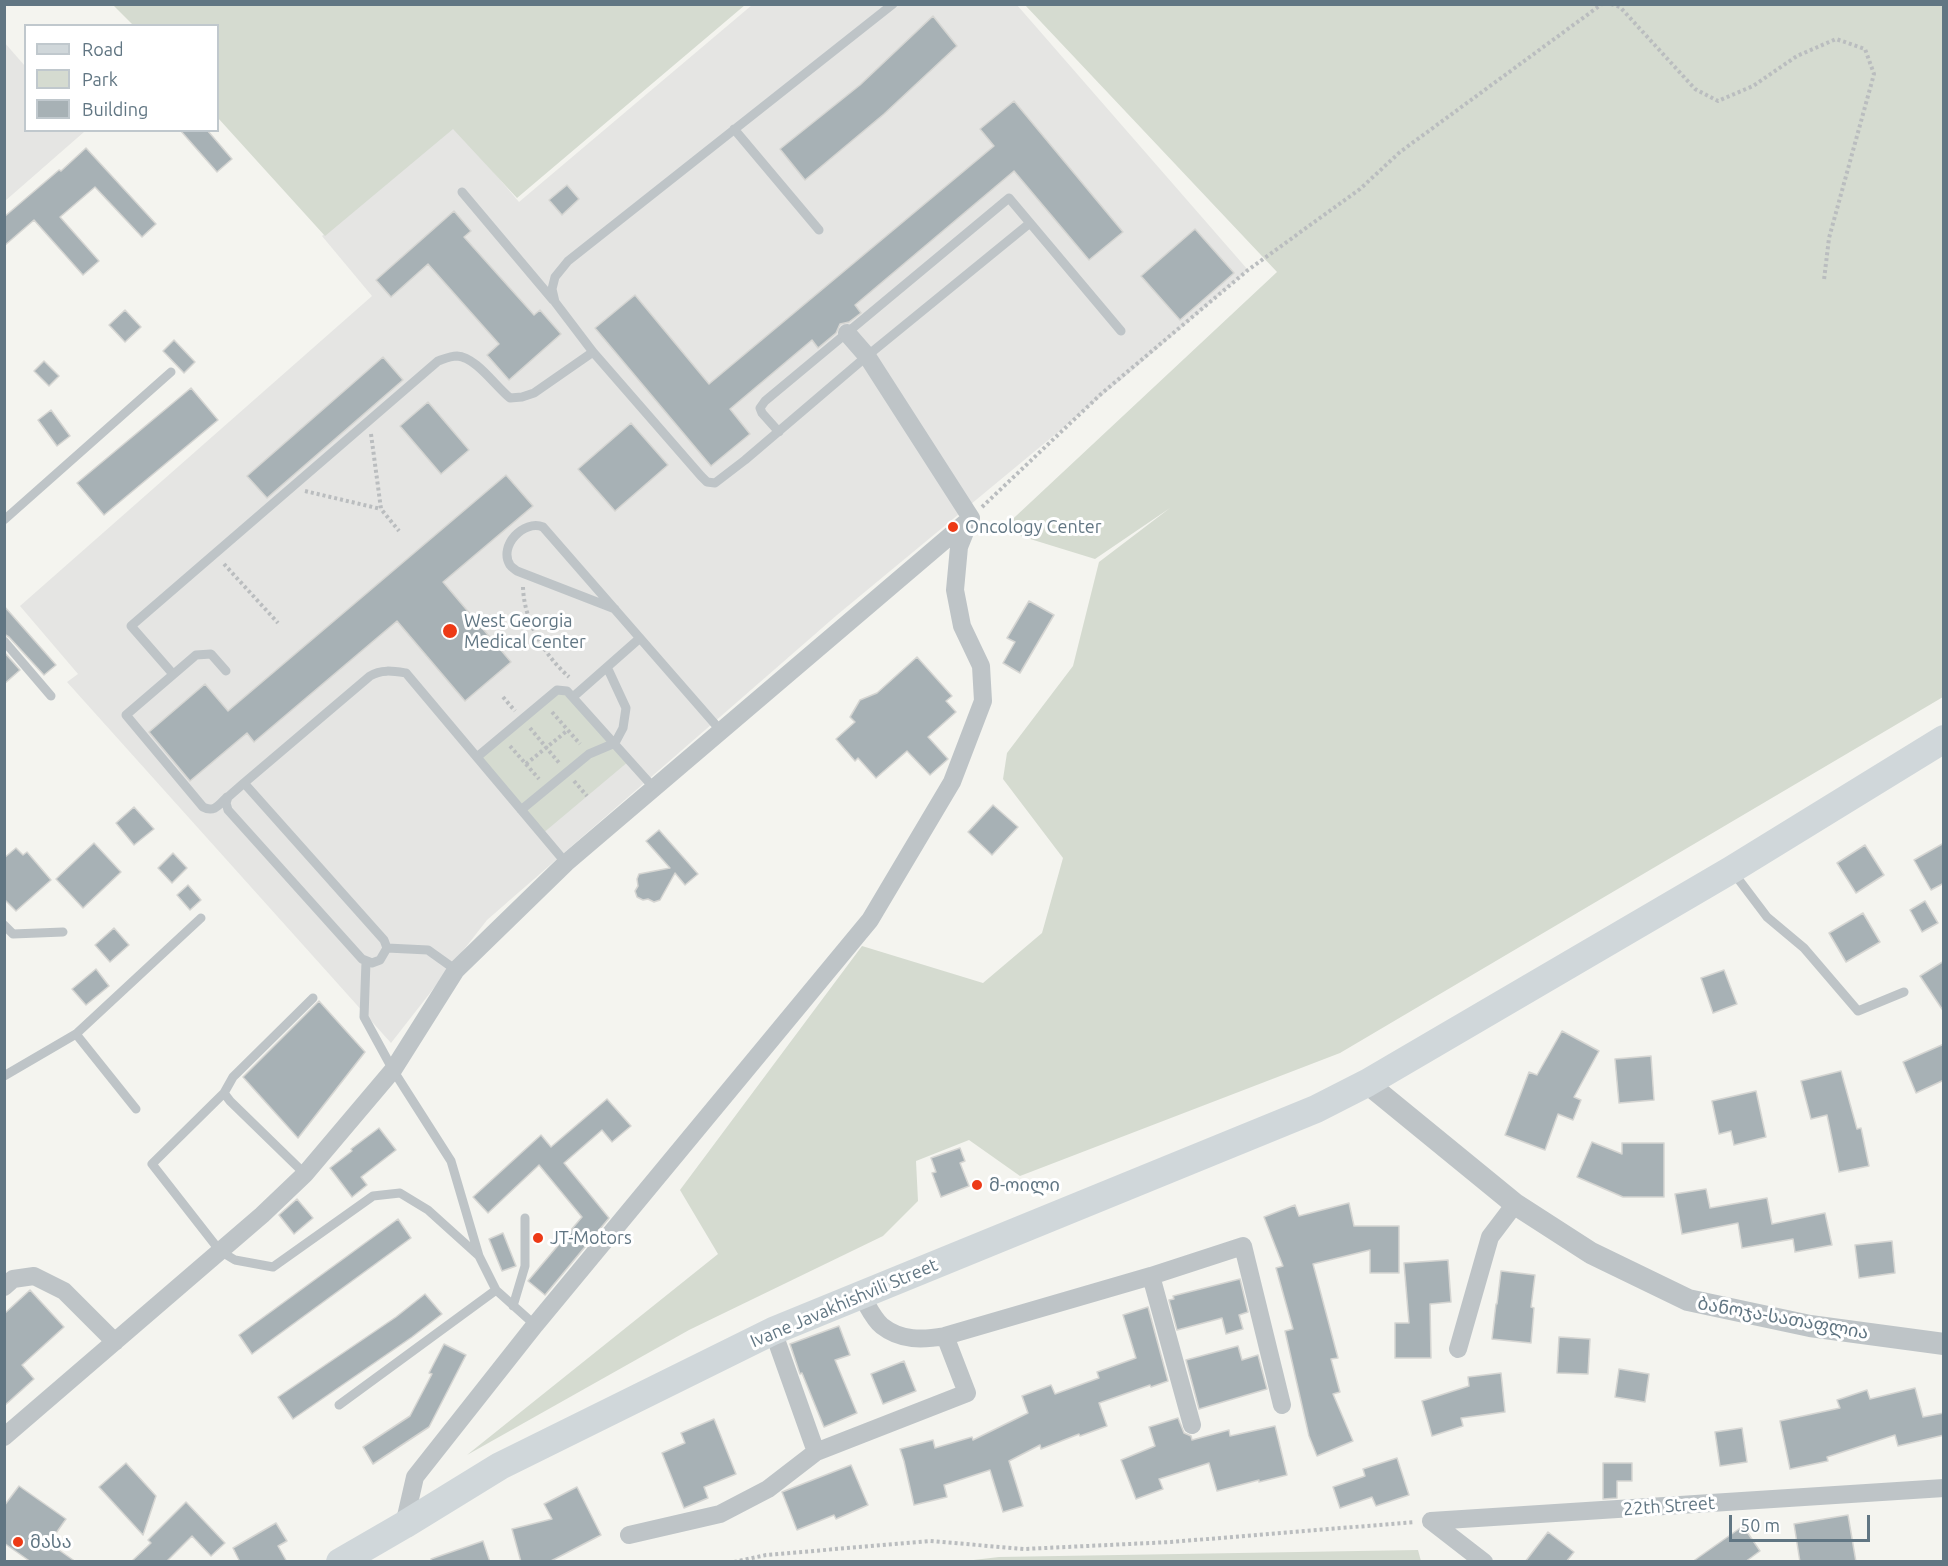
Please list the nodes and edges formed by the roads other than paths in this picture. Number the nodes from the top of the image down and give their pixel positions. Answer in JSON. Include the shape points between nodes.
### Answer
{"nodes":[{"id":1,"x":893,"y":4,"type":"edge"},
{"id":2,"x":734,"y":129,"type":"junction"},
{"id":3,"x":462,"y":192,"type":"dead end"},
{"id":4,"x":1030,"y":223,"type":"junction"},
{"id":5,"x":819,"y":230,"type":"dead end"},
{"id":6,"x":555,"y":302,"type":"junction"},
{"id":7,"x":1121,"y":331,"type":"dead end"},
{"id":8,"x":847,"y":333,"type":"junction"},
{"id":9,"x":593,"y":352,"type":"junction"},
{"id":10,"x":867,"y":356,"type":"junction"},
{"id":11,"x":171,"y":372,"type":"dead end"},
{"id":12,"x":779,"y":432,"type":"junction"},
{"id":13,"x":971,"y":518,"type":"junction"},
{"id":14,"x":4,"y":520,"type":"edge"},
{"id":15,"x":615,"y":609,"type":"junction"},
{"id":16,"x":640,"y":638,"type":"junction"},
{"id":17,"x":4,"y":641,"type":"edge"},
{"id":18,"x":607,"y":667,"type":"junction"},
{"id":19,"x":226,"y":671,"type":"dead end"},
{"id":20,"x":173,"y":674,"type":"junction"},
{"id":21,"x":51,"y":696,"type":"dead end"},
{"id":22,"x":573,"y":697,"type":"junction"},
{"id":23,"x":721,"y":731,"type":"junction"},
{"id":24,"x":1944,"y":739,"type":"edge"},
{"id":25,"x":615,"y":743,"type":"junction"},
{"id":26,"x":477,"y":757,"type":"junction"},
{"id":27,"x":243,"y":783,"type":"junction"},
{"id":28,"x":654,"y":788,"type":"junction"},
{"id":29,"x":228,"y":797,"type":"junction"},
{"id":30,"x":521,"y":810,"type":"junction"},
{"id":31,"x":566,"y":863,"type":"junction"},
{"id":32,"x":1731,"y":870,"type":"junction"},
{"id":33,"x":201,"y":918,"type":"dead end"},
{"id":34,"x":4,"y":925,"type":"edge"},
{"id":35,"x":63,"y":932,"type":"dead end"},
{"id":36,"x":387,"y":948,"type":"junction"},
{"id":37,"x":366,"y":962,"type":"junction"},
{"id":38,"x":456,"y":969,"type":"junction"},
{"id":39,"x":1904,"y":992,"type":"dead end"},
{"id":40,"x":313,"y":998,"type":"dead end"},
{"id":41,"x":76,"y":1034,"type":"junction"},
{"id":42,"x":393,"y":1070,"type":"junction"},
{"id":43,"x":4,"y":1076,"type":"edge"},
{"id":44,"x":1367,"y":1083,"type":"junction"},
{"id":45,"x":224,"y":1093,"type":"junction"},
{"id":46,"x":136,"y":1109,"type":"dead end"},
{"id":47,"x":305,"y":1174,"type":"junction"},
{"id":48,"x":1515,"y":1204,"type":"junction"},
{"id":49,"x":525,"y":1218,"type":"dead end"},
{"id":50,"x":220,"y":1251,"type":"junction"},
{"id":51,"x":479,"y":1256,"type":"junction"},
{"id":52,"x":1151,"y":1276,"type":"junction"},
{"id":53,"x":4,"y":1287,"type":"edge"},
{"id":54,"x":495,"y":1290,"type":"junction"},
{"id":55,"x":861,"y":1295,"type":"junction"},
{"id":56,"x":513,"y":1306,"type":"junction"},
{"id":57,"x":535,"y":1325,"type":"junction"},
{"id":58,"x":772,"y":1331,"type":"junction"},
{"id":59,"x":945,"y":1336,"type":"junction"},
{"id":60,"x":115,"y":1342,"type":"junction"},
{"id":61,"x":1944,"y":1344,"type":"edge"},
{"id":62,"x":1458,"y":1348,"type":"dead end"},
{"id":63,"x":339,"y":1405,"type":"dead end"},
{"id":64,"x":1282,"y":1405,"type":"dead end"},
{"id":65,"x":1192,"y":1425,"type":"dead end"},
{"id":66,"x":4,"y":1437,"type":"edge"},
{"id":67,"x":816,"y":1452,"type":"junction"},
{"id":68,"x":1944,"y":1488,"type":"edge"},
{"id":69,"x":404,"y":1525,"type":"junction"},
{"id":70,"x":629,"y":1535,"type":"dead end"},
{"id":71,"x":340,"y":1562,"type":"edge"},
{"id":72,"x":1484,"y":1562,"type":"edge"}],
"edges":[{"from":1,"to":2,"type":"lane"},
{"from":2,"to":5,"type":"lane"},
{"from":2,"to":6,"type":"lane","via":[[568,261],[555,277]]},
{"from":3,"to":6,"type":"lane"},
{"from":4,"to":7,"type":"lane"},
{"from":4,"to":8,"type":"lane","via":[[1009,198]]},
{"from":4,"to":10,"type":"lane"},
{"from":6,"to":9,"type":"lane"},
{"from":8,"to":10,"type":"street"},
{"from":8,"to":12,"type":"lane","via":[[760,408]]},
{"from":9,"to":12,"type":"lane","via":[[707,482],[721,480]]},
{"from":9,"to":20,"type":"lane","via":[[534,393],[510,398],[472,361],[459,356],[438,362],[131,626]]},
{"from":10,"to":12,"type":"lane"},
{"from":10,"to":13,"type":"street"},
{"from":11,"to":14,"type":"lane"},
{"from":13,"to":23,"type":"street"},
{"from":13,"to":57,"type":"street","via":[[959,547],[955,590],[962,626],[981,666],[983,701],[952,782],[870,920]]},
{"from":15,"to":15,"type":"lane","via":[[543,527],[530,525],[510,542],[507,555],[517,571]]},
{"from":15,"to":16,"type":"lane"},
{"from":16,"to":18,"type":"lane"},
{"from":16,"to":23,"type":"lane"},
{"from":17,"to":21,"type":"lane"},
{"from":18,"to":22,"type":"lane"},
{"from":18,"to":25,"type":"lane","via":[[626,708],[623,728]]},
{"from":19,"to":20,"type":"lane","via":[[211,654],[196,655]]},
{"from":20,"to":29,"type":"lane","via":[[126,715],[203,807],[215,808]]},
{"from":22,"to":25,"type":"lane"},
{"from":22,"to":26,"type":"lane","via":[[567,691],[557,690]]},
{"from":23,"to":28,"type":"street"},
{"from":24,"to":32,"type":"main road","name":"Ivane Javakhishvili Street"},
{"from":25,"to":28,"type":"lane"},
{"from":25,"to":30,"type":"lane","via":[[589,754]]},
{"from":26,"to":27,"type":"lane","via":[[406,673],[393,670],[376,672]]},
{"from":26,"to":30,"type":"lane"},
{"from":27,"to":29,"type":"lane"},
{"from":27,"to":36,"type":"lane"},
{"from":28,"to":31,"type":"street"},
{"from":29,"to":37,"type":"lane","via":[[228,810]]},
{"from":30,"to":31,"type":"lane"},
{"from":31,"to":38,"type":"street"},
{"from":32,"to":39,"type":"lane","via":[[1767,917],[1804,948],[1858,1011]]},
{"from":32,"to":44,"type":"main road","name":"Ivane Javakhishvili Street"},
{"from":33,"to":41,"type":"lane"},
{"from":34,"to":35,"type":"lane","via":[[13,934]]},
{"from":36,"to":37,"type":"lane","via":[[380,960]]},
{"from":36,"to":38,"type":"lane","via":[[428,950]]},
{"from":37,"to":42,"type":"lane","via":[[364,1017]]},
{"from":38,"to":42,"type":"street"},
{"from":40,"to":45,"type":"lane","via":[[233,1077]]},
{"from":41,"to":43,"type":"lane"},
{"from":41,"to":46,"type":"lane"},
{"from":42,"to":47,"type":"street"},
{"from":42,"to":51,"type":"lane","via":[[451,1161]]},
{"from":44,"to":48,"type":"street","name":"ბანოჯა-სათაფლია"},
{"from":44,"to":55,"type":"main road","name":"Ivane Javakhishvili Street","via":[[1316,1109]]},
{"from":45,"to":47,"type":"lane"},
{"from":45,"to":50,"type":"lane","via":[[152,1164]]},
{"from":47,"to":50,"type":"street"},
{"from":48,"to":61,"type":"street","name":"ბანოჯა-სათაფლია","via":[[1591,1253],[1688,1300],[1810,1326]]},
{"from":48,"to":62,"type":"street","via":[[1490,1237]]},
{"from":49,"to":56,"type":"lane","via":[[525,1266]]},
{"from":50,"to":51,"type":"lane","via":[[235,1260],[273,1267],[373,1196],[400,1193],[428,1210]]},
{"from":50,"to":60,"type":"street"},
{"from":51,"to":54,"type":"lane"},
{"from":52,"to":59,"type":"street"},
{"from":52,"to":64,"type":"street","via":[[1243,1246]]},
{"from":52,"to":65,"type":"street"},
{"from":53,"to":60,"type":"street","via":[[13,1279],[34,1276],[64,1291]]},
{"from":54,"to":56,"type":"lane"},
{"from":54,"to":63,"type":"lane"},
{"from":55,"to":58,"type":"main road","name":"Ivane Javakhishvili Street"},
{"from":55,"to":59,"type":"street","via":[[880,1325],[898,1335],[921,1340]]},
{"from":56,"to":57,"type":"lane"},
{"from":57,"to":69,"type":"street","via":[[415,1477]]},
{"from":58,"to":67,"type":"street"},
{"from":58,"to":69,"type":"main road","name":"Ivane Javakhishvili Street","via":[[500,1466]]},
{"from":59,"to":67,"type":"street","via":[[967,1393]]},
{"from":60,"to":66,"type":"street"},
{"from":67,"to":70,"type":"street","via":[[768,1489],[720,1514]]},
{"from":68,"to":72,"type":"street","name":"22th Street","via":[[1431,1521]]},
{"from":69,"to":71,"type":"main road","name":"Ivane Javakhishvili Street"}]}
